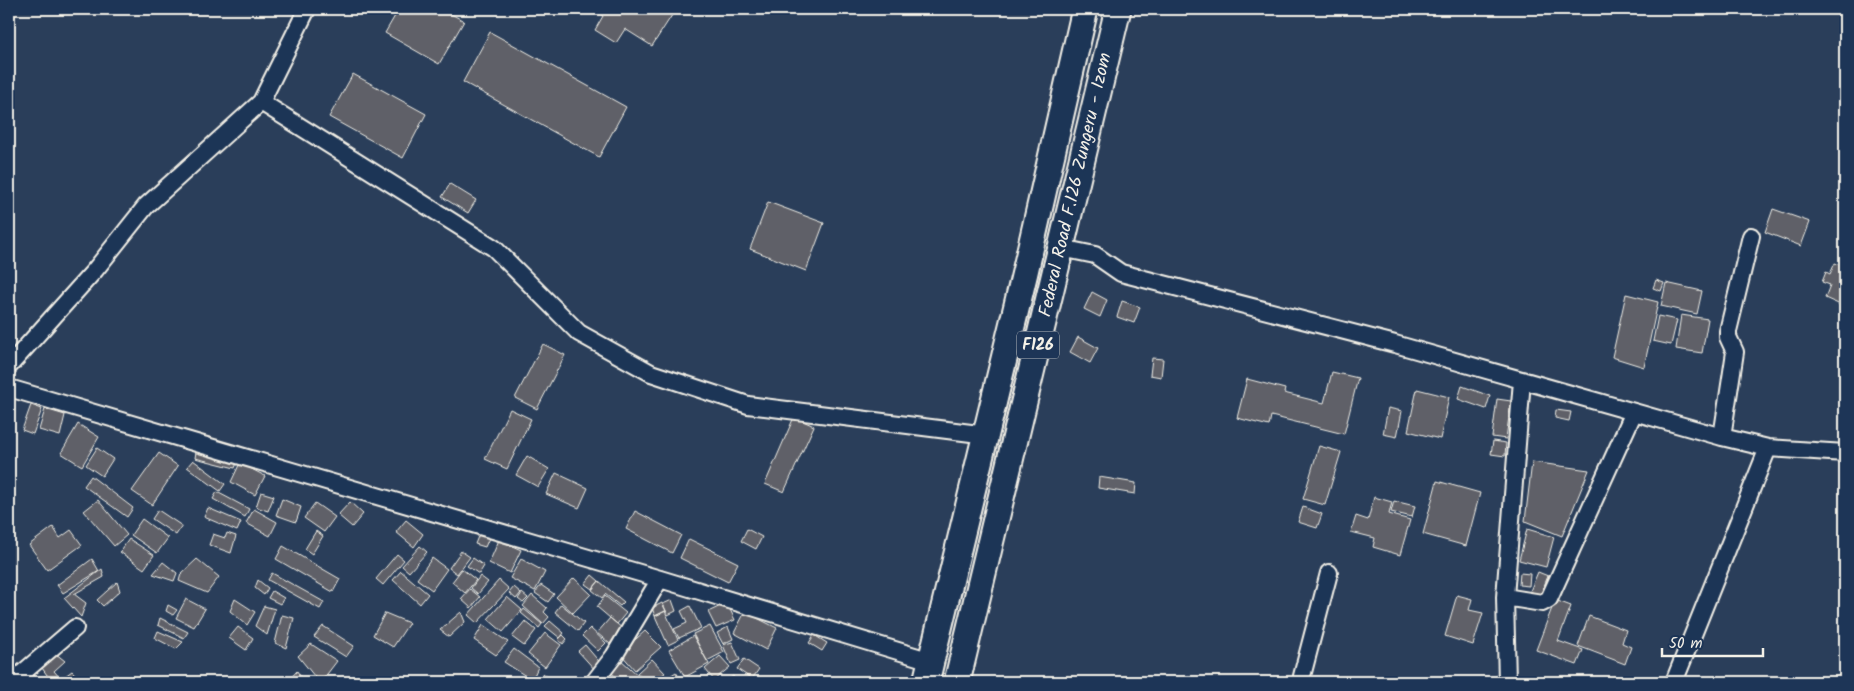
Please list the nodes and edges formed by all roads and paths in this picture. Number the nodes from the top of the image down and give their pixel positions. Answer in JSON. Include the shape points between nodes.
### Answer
{"nodes":[{"id":1,"x":307,"y":9,"type":"edge"},
{"id":2,"x":1085,"y":9,"type":"edge"},
{"id":3,"x":1118,"y":9,"type":"edge"},
{"id":4,"x":261,"y":102,"type":"junction"},
{"id":5,"x":1751,"y":236,"type":"dead end"},
{"id":6,"x":1061,"y":248,"type":"junction"},
{"id":7,"x":9,"y":366,"type":"edge"},
{"id":8,"x":1522,"y":380,"type":"junction"},
{"id":9,"x":9,"y":388,"type":"edge"},
{"id":10,"x":1634,"y":412,"type":"junction"},
{"id":11,"x":987,"y":436,"type":"junction"},
{"id":12,"x":1722,"y":437,"type":"junction"},
{"id":13,"x":1768,"y":448,"type":"junction"},
{"id":14,"x":1845,"y":453,"type":"edge"},
{"id":15,"x":1329,"y":573,"type":"dead end"},
{"id":16,"x":660,"y":579,"type":"junction"},
{"id":17,"x":1505,"y":597,"type":"junction"},
{"id":18,"x":75,"y":628,"type":"dead end"},
{"id":19,"x":929,"y":671,"type":"edge"},
{"id":20,"x":12,"y":682,"type":"edge"},
{"id":21,"x":594,"y":682,"type":"edge"},
{"id":22,"x":957,"y":682,"type":"edge"},
{"id":23,"x":1303,"y":682,"type":"edge"},
{"id":24,"x":1507,"y":682,"type":"edge"},
{"id":25,"x":1674,"y":682,"type":"edge"}],
"edges":[{"from":1,"to":4,"type":"street"},
{"from":2,"to":11,"type":"main road","name":"Federal Road F.126 Zungeru - Izom","number":"F126"},
{"from":3,"to":6,"type":"main road","name":"Federal Road F.126 Zungeru - Izom","number":"F126"},
{"from":4,"to":7,"type":"street","via":[[146,206]]},
{"from":4,"to":11,"type":"street","via":[[494,248],[578,333],[652,374],[748,405]]},
{"from":5,"to":12,"type":"street","via":[[1728,331],[1734,352]]},
{"from":6,"to":8,"type":"street","via":[[1095,255],[1121,273]]},
{"from":6,"to":22,"type":"main road","name":"Federal Road F.126 Zungeru - Izom","number":"F126"},
{"from":8,"to":10,"type":"street"},
{"from":8,"to":17,"type":"street"},
{"from":9,"to":16,"type":"street"},
{"from":10,"to":12,"type":"street"},
{"from":10,"to":17,"type":"street","via":[[1549,599],[1542,603]]},
{"from":11,"to":19,"type":"main road","name":"Federal Road F.126 Zungeru - Izom","number":"F126"},
{"from":12,"to":13,"type":"street"},
{"from":13,"to":14,"type":"street"},
{"from":13,"to":25,"type":"street"},
{"from":15,"to":23,"type":"street"},
{"from":16,"to":19,"type":"street"},
{"from":16,"to":21,"type":"street","via":[[614,656]]},
{"from":17,"to":24,"type":"street"},
{"from":18,"to":20,"type":"street"}]}
